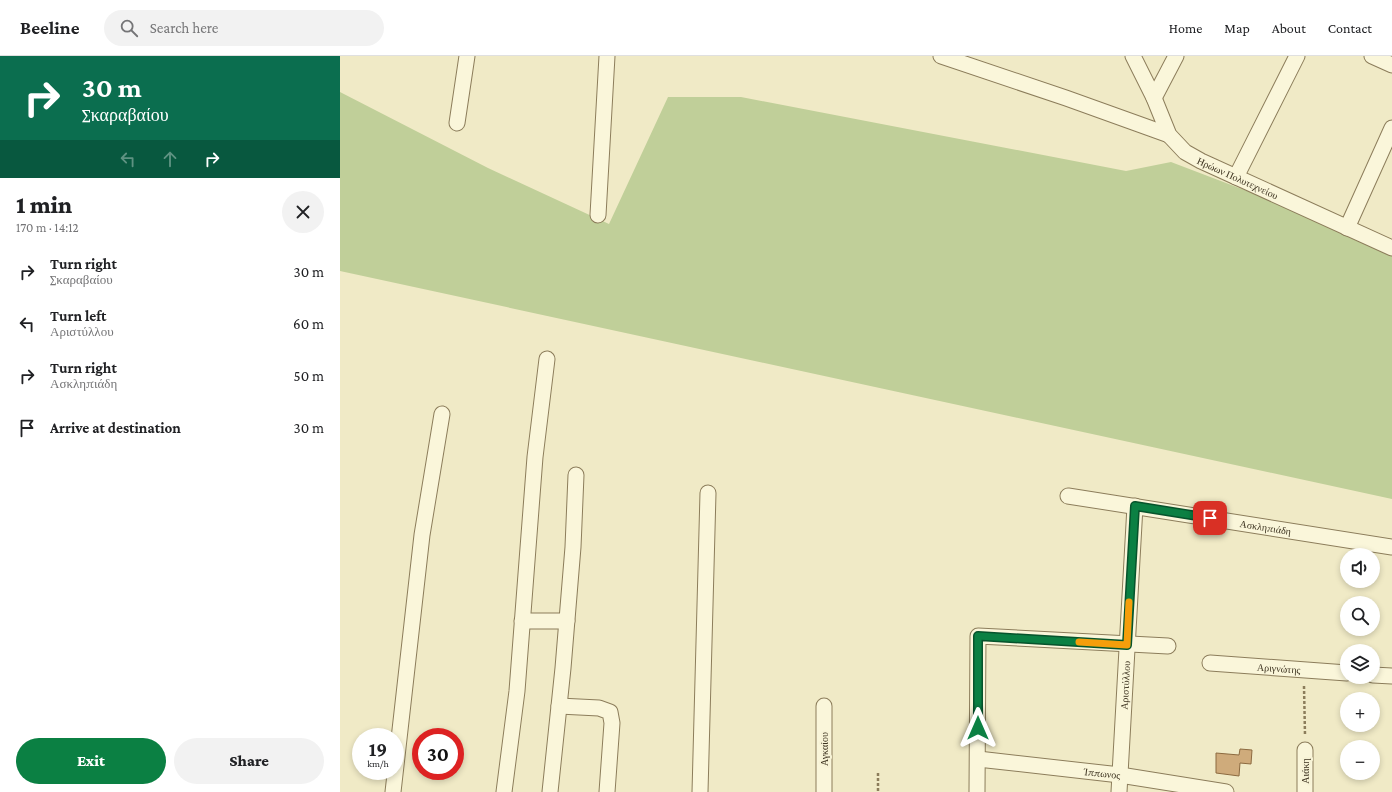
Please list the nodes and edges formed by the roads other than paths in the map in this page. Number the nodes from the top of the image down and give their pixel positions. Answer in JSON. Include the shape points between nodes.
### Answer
{"nodes":[{"id":1,"x":467,"y":56,"type":"edge"},
{"id":2,"x":607,"y":56,"type":"edge"},
{"id":3,"x":941,"y":56,"type":"edge"},
{"id":4,"x":1133,"y":56,"type":"edge"},
{"id":5,"x":1176,"y":56,"type":"edge"},
{"id":6,"x":1297,"y":56,"type":"edge"},
{"id":7,"x":1372,"y":56,"type":"edge"},
{"id":8,"x":1392,"y":65,"type":"edge"},
{"id":9,"x":1154,"y":98,"type":"junction"},
{"id":10,"x":457,"y":122,"type":"dead end"},
{"id":11,"x":1392,"y":128,"type":"edge"},
{"id":12,"x":1169,"y":135,"type":"junction"},
{"id":13,"x":1236,"y":177,"type":"junction"},
{"id":14,"x":598,"y":215,"type":"dead end"},
{"id":15,"x":1347,"y":228,"type":"junction"},
{"id":16,"x":1392,"y":248,"type":"edge"},
{"id":17,"x":547,"y":359,"type":"dead end"},
{"id":18,"x":442,"y":414,"type":"dead end"},
{"id":19,"x":576,"y":475,"type":"dead end"},
{"id":20,"x":708,"y":492,"type":"dead end"},
{"id":21,"x":1068,"y":496,"type":"dead end"},
{"id":22,"x":1135,"y":506,"type":"junction"},
{"id":23,"x":1392,"y":547,"type":"edge"},
{"id":24,"x":522,"y":621,"type":"junction"},
{"id":25,"x":567,"y":621,"type":"junction"},
{"id":26,"x":1127,"y":645,"type":"junction"},
{"id":27,"x":1168,"y":646,"type":"dead end"},
{"id":28,"x":1210,"y":663,"type":"dead end"},
{"id":29,"x":1340,"y":673,"type":"edge"},
{"id":30,"x":1380,"y":675,"type":"edge"},
{"id":31,"x":1392,"y":676,"type":"edge"},
{"id":32,"x":559,"y":706,"type":"junction"},
{"id":33,"x":824,"y":706,"type":"dead end"},
{"id":34,"x":1305,"y":750,"type":"road end"},
{"id":35,"x":978,"y":759,"type":"junction"},
{"id":36,"x":1120,"y":774,"type":"junction"},
{"id":37,"x":393,"y":792,"type":"edge"},
{"id":38,"x":504,"y":792,"type":"edge"},
{"id":39,"x":550,"y":792,"type":"edge"},
{"id":40,"x":607,"y":792,"type":"edge"},
{"id":41,"x":700,"y":792,"type":"edge"},
{"id":42,"x":824,"y":792,"type":"edge"},
{"id":43,"x":977,"y":792,"type":"edge"},
{"id":44,"x":1119,"y":792,"type":"edge"},
{"id":45,"x":1226,"y":792,"type":"edge"},
{"id":46,"x":1305,"y":792,"type":"edge"}],
"edges":[{"from":1,"to":10,"type":"street"},
{"from":2,"to":14,"type":"street"},
{"from":3,"to":12,"type":"street"},
{"from":4,"to":9,"type":"street","name":"Ηρώων Πολυτεχνείου"},
{"from":5,"to":9,"type":"street"},
{"from":6,"to":13,"type":"street"},
{"from":7,"to":8,"type":"street"},
{"from":9,"to":12,"type":"street","name":"Ηρώων Πολυτεχνείου"},
{"from":11,"to":15,"type":"street"},
{"from":12,"to":13,"type":"street","name":"Ηρώων Πολυτεχνείου","via":[[1185,152]]},
{"from":13,"to":15,"type":"street","name":"Ηρώων Πολυτεχνείου"},
{"from":15,"to":16,"type":"street","name":"Ηρώων Πολυτεχνείου"},
{"from":17,"to":24,"type":"street","via":[[535,457]]},
{"from":18,"to":37,"type":"street","via":[[422,535]]},
{"from":19,"to":25,"type":"street"},
{"from":20,"to":41,"type":"street"},
{"from":21,"to":22,"type":"street","name":"Ασκληπιάδη"},
{"from":22,"to":23,"type":"street","name":"Ασκληπιάδη"},
{"from":22,"to":26,"type":"street","name":"Αριστύλλου"},
{"from":24,"to":25,"type":"street"},
{"from":24,"to":38,"type":"street","via":[[517,691]]},
{"from":25,"to":32,"type":"street"},
{"from":26,"to":27,"type":"street"},
{"from":26,"to":35,"type":"street","via":[[978,636]]},
{"from":26,"to":36,"type":"street","name":"Αριστύλλου"},
{"from":28,"to":29,"type":"street","name":"Αριγνώτης"},
{"from":30,"to":31,"type":"street"},
{"from":32,"to":39,"type":"street"},
{"from":32,"to":40,"type":"street","via":[[599,708],[610,712],[612,723]]},
{"from":33,"to":42,"type":"street","name":"Αγκαίου"},
{"from":34,"to":46,"type":"street","name":"Αιάκη"},
{"from":35,"to":36,"type":"street","name":"Ίππωνος"},
{"from":35,"to":43,"type":"street"},
{"from":36,"to":44,"type":"street","name":"Αριστύλλου"},
{"from":36,"to":45,"type":"street","name":"Ίππωνος"}]}
